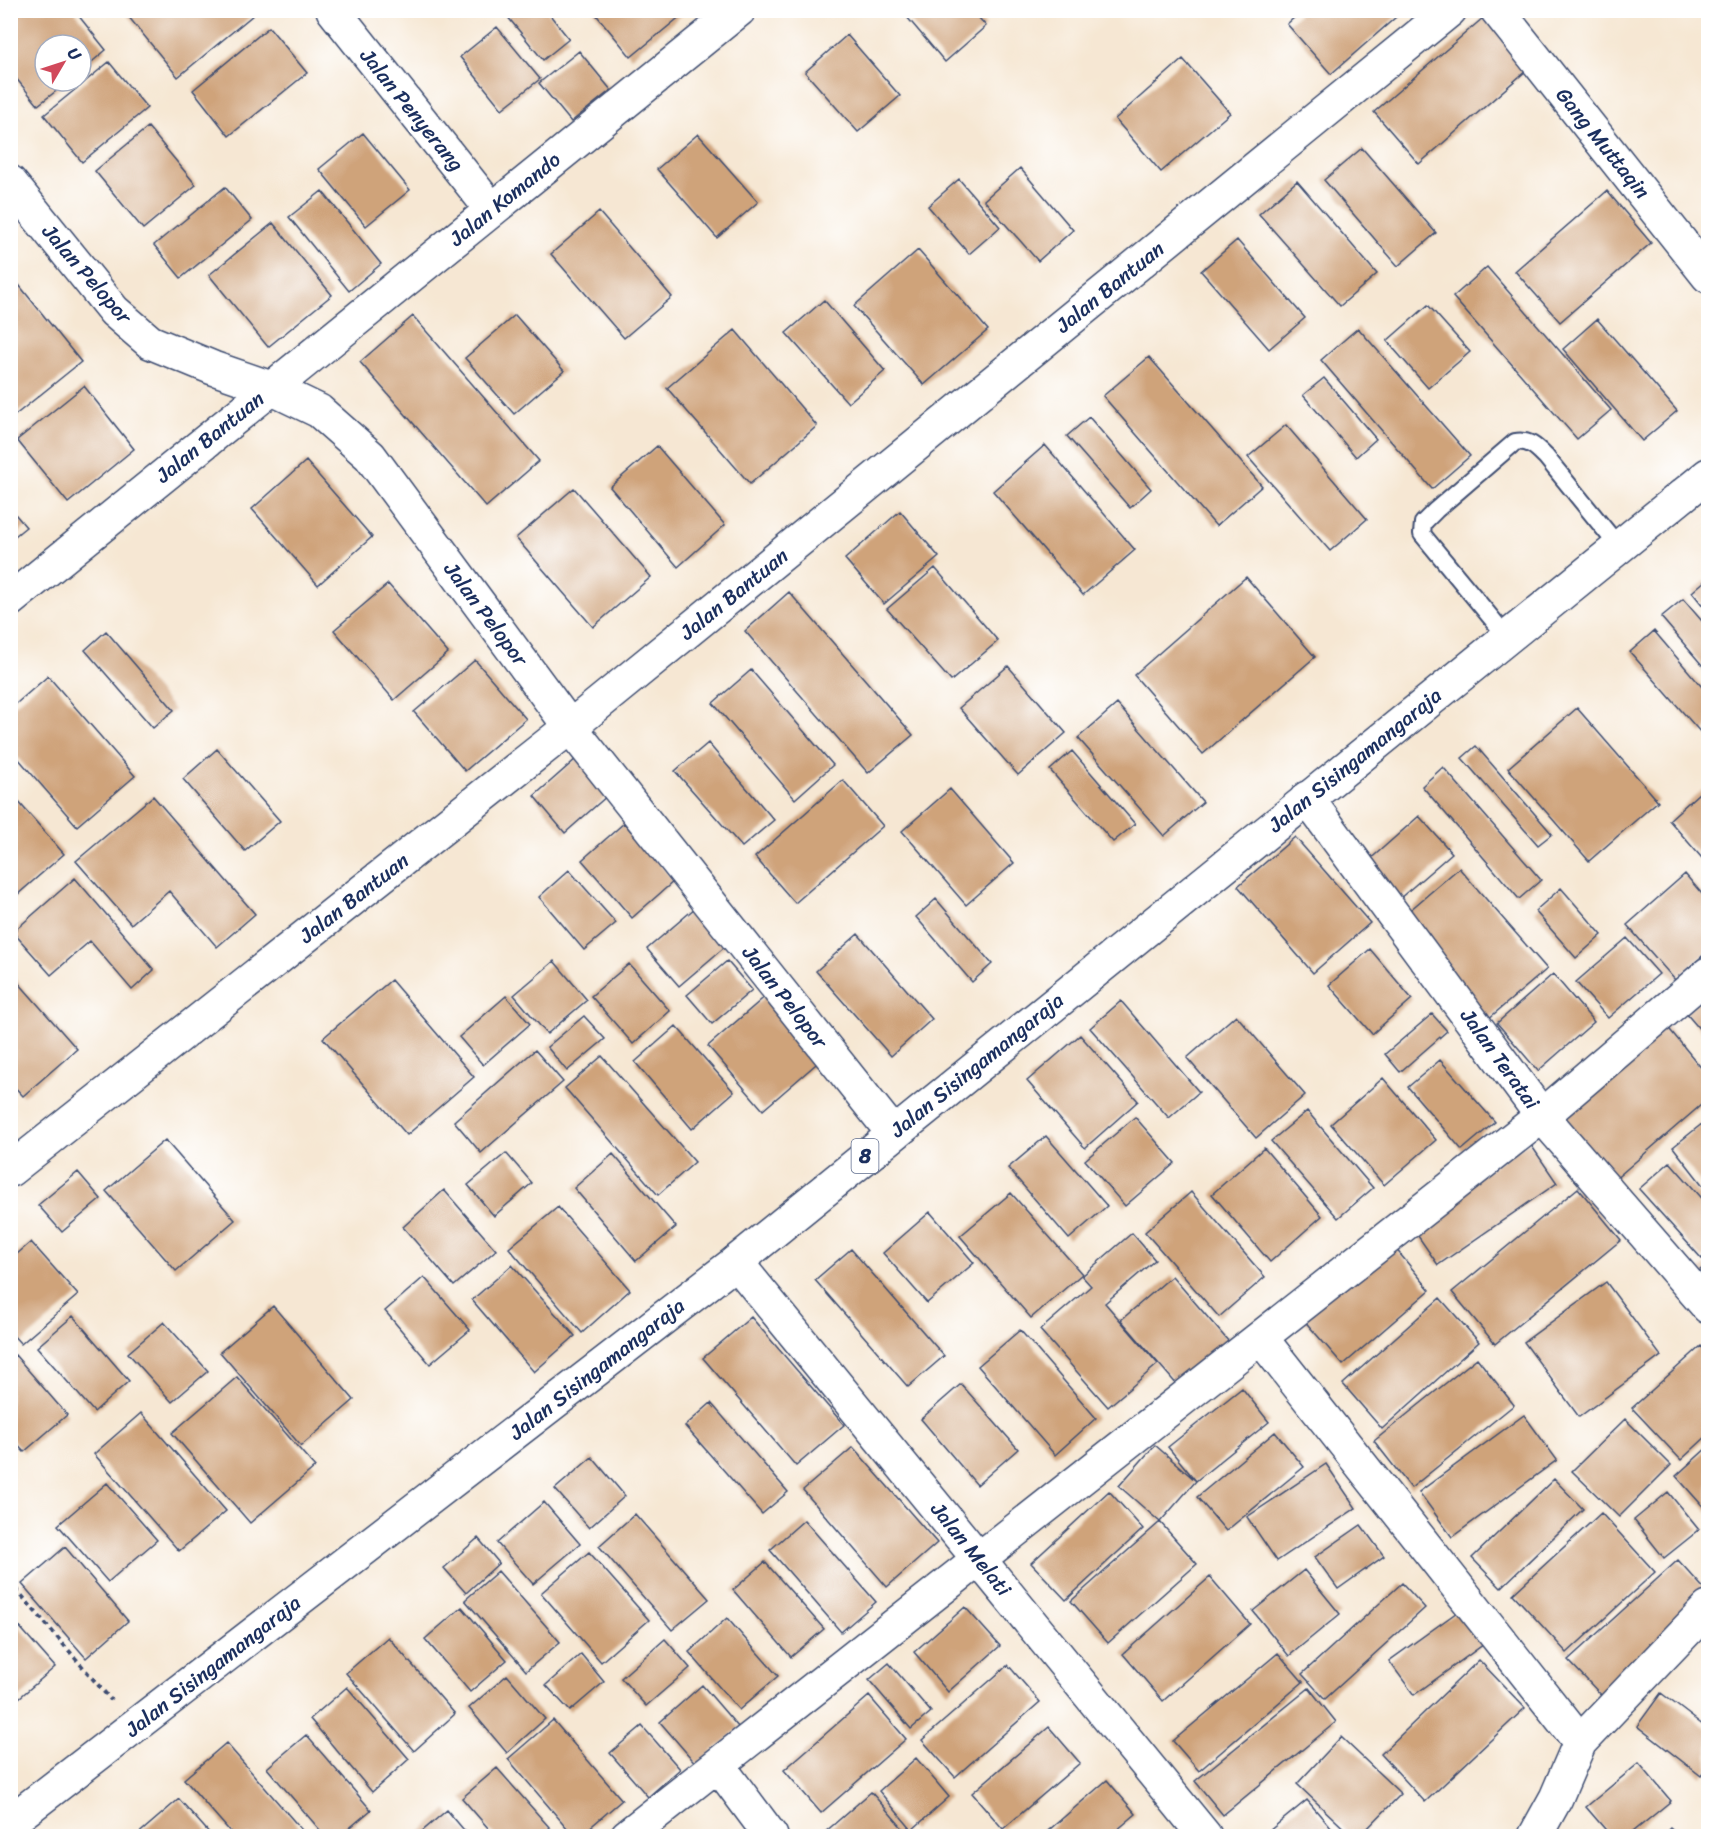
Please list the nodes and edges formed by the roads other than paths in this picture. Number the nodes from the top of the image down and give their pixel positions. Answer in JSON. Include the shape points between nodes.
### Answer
{"nodes":[{"id":1,"x":333,"y":10,"type":"edge"},
{"id":2,"x":739,"y":10,"type":"edge"},
{"id":3,"x":1450,"y":10,"type":"edge"},
{"id":4,"x":1497,"y":10,"type":"edge"},
{"id":5,"x":10,"y":182,"type":"edge"},
{"id":6,"x":492,"y":210,"type":"junction"},
{"id":7,"x":1708,"y":276,"type":"edge"},
{"id":8,"x":271,"y":388,"type":"junction"},
{"id":9,"x":1708,"y":475,"type":"edge"},
{"id":10,"x":1619,"y":547,"type":"junction"},
{"id":11,"x":10,"y":600,"type":"edge"},
{"id":12,"x":1507,"y":637,"type":"junction"},
{"id":13,"x":570,"y":727,"type":"junction"},
{"id":14,"x":1307,"y":798,"type":"junction"},
{"id":15,"x":1708,"y":974,"type":"edge"},
{"id":16,"x":1542,"y":1116,"type":"junction"},
{"id":17,"x":893,"y":1133,"type":"junction"},
{"id":18,"x":10,"y":1170,"type":"edge"},
{"id":19,"x":736,"y":1262,"type":"junction"},
{"id":20,"x":1708,"y":1307,"type":"edge"},
{"id":21,"x":1261,"y":1338,"type":"junction"},
{"id":22,"x":980,"y":1560,"type":"junction"},
{"id":23,"x":1708,"y":1608,"type":"edge"},
{"id":24,"x":1580,"y":1742,"type":"junction"},
{"id":25,"x":718,"y":1766,"type":"junction"},
{"id":26,"x":12,"y":1818,"type":"edge"},
{"id":27,"x":627,"y":1836,"type":"edge"},
{"id":28,"x":771,"y":1836,"type":"edge"},
{"id":29,"x":1205,"y":1836,"type":"edge"},
{"id":30,"x":1535,"y":1836,"type":"edge"}],
"edges":[{"from":1,"to":6,"type":"main road","name":"Jalan Penyerang"},
{"from":2,"to":6,"type":"main road","name":"Jalan Komando"},
{"from":3,"to":13,"type":"main road","name":"Jalan Bantuan"},
{"from":4,"to":7,"type":"main road","name":"Gang Muttaqin"},
{"from":5,"to":8,"type":"main road","name":"Jalan Pelopor","via":[[114,311],[150,342]]},
{"from":6,"to":8,"type":"main road","name":"Jalan Komando"},
{"from":8,"to":11,"type":"main road","name":"Jalan Bantuan"},
{"from":8,"to":13,"type":"main road","name":"Jalan Pelopor","via":[[319,411],[370,456]]},
{"from":9,"to":10,"type":"main road","name":"Jalan Sisingamangaraja","number":"8"},
{"from":10,"to":12,"type":"main road","name":"Jalan Sisingamangaraja","number":"8"},
{"from":10,"to":12,"type":"lane","via":[[1546,457],[1534,445],[1523,440],[1515,442],[1436,510],[1423,523],[1422,534]]},
{"from":12,"to":14,"type":"main road","name":"Jalan Sisingamangaraja","number":"8"},
{"from":13,"to":17,"type":"main road","name":"Jalan Pelopor"},
{"from":13,"to":18,"type":"main road","name":"Jalan Bantuan"},
{"from":14,"to":16,"type":"main road","name":"Jalan Teratai"},
{"from":14,"to":17,"type":"main road","name":"Jalan Sisingamangaraja","number":"8"},
{"from":15,"to":16,"type":"main road"},
{"from":16,"to":20,"type":"main road","name":"Jalan Teratai"},
{"from":16,"to":21,"type":"main road"},
{"from":17,"to":19,"type":"main road","name":"Jalan Sisingamangaraja","number":"8"},
{"from":19,"to":22,"type":"main road","name":"Jalan Melati"},
{"from":19,"to":26,"type":"main road","name":"Jalan Sisingamangaraja","number":"8"},
{"from":21,"to":22,"type":"main road"},
{"from":21,"to":24,"type":"main road"},
{"from":22,"to":25,"type":"main road"},
{"from":22,"to":29,"type":"main road","name":"Jalan Melati"},
{"from":23,"to":24,"type":"main road"},
{"from":24,"to":30,"type":"main road"},
{"from":25,"to":27,"type":"main road"},
{"from":25,"to":28,"type":"main road"}]}
